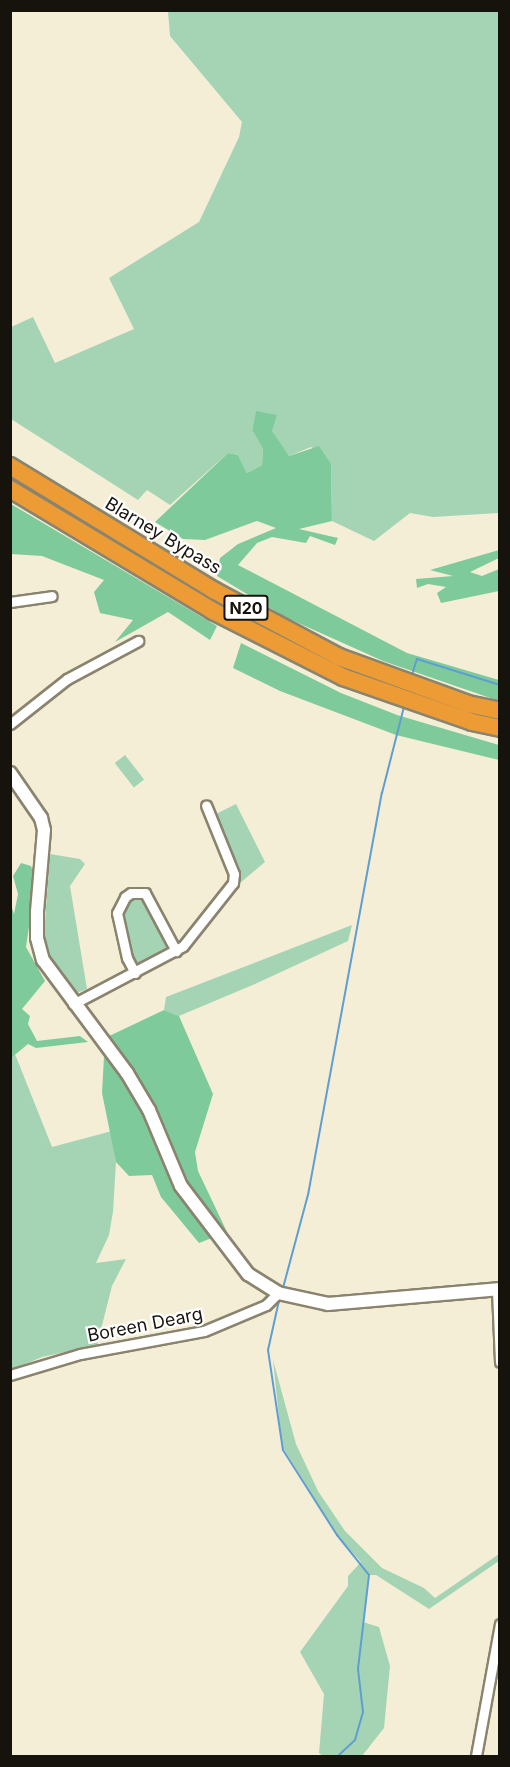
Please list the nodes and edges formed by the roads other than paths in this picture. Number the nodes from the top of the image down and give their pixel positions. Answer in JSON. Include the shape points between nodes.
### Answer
{"nodes":[{"id":1,"x":10,"y":466,"type":"edge"},
{"id":2,"x":10,"y":489,"type":"edge"},
{"id":3,"x":52,"y":596,"type":"dead end"},
{"id":4,"x":10,"y":602,"type":"edge"},
{"id":5,"x":138,"y":641,"type":"dead end"},
{"id":6,"x":500,"y":711,"type":"edge"},
{"id":7,"x":10,"y":724,"type":"edge"},
{"id":8,"x":500,"y":728,"type":"edge"},
{"id":9,"x":10,"y":773,"type":"edge"},
{"id":10,"x":206,"y":805,"type":"dead end"},
{"id":11,"x":176,"y":951,"type":"junction"},
{"id":12,"x":135,"y":973,"type":"junction"},
{"id":13,"x":73,"y":1005,"type":"junction"},
{"id":14,"x":498,"y":1290,"type":"edge"},
{"id":15,"x":281,"y":1294,"type":"junction"},
{"id":16,"x":500,"y":1362,"type":"edge"},
{"id":17,"x":10,"y":1375,"type":"edge"},
{"id":18,"x":500,"y":1624,"type":"edge"},
{"id":19,"x":476,"y":1756,"type":"edge"}],
"edges":[{"from":1,"to":6,"type":"highway","name":"Blarney Bypass","number":"N20","via":[[223,596],[339,657],[468,704]]},
{"from":2,"to":8,"type":"highway","number":"N20","via":[[213,611],[343,677],[471,723]]},
{"from":3,"to":4,"type":"street"},
{"from":5,"to":7,"type":"street","via":[[67,679]]},
{"from":9,"to":13,"type":"street","via":[[41,818],[44,830],[37,938],[43,960]]},
{"from":10,"to":11,"type":"street","via":[[234,878]]},
{"from":11,"to":12,"type":"street"},
{"from":11,"to":12,"type":"street","via":[[145,894],[131,893],[124,897],[117,913],[127,958]]},
{"from":12,"to":13,"type":"street"},
{"from":13,"to":15,"type":"street","via":[[145,1102],[181,1186],[193,1204],[248,1274]]},
{"from":14,"to":15,"type":"street","via":[[349,1305]]},
{"from":14,"to":16,"type":"street"},
{"from":15,"to":17,"type":"street","name":"Boreen Dearg","via":[[266,1305],[204,1331],[80,1354]]},
{"from":18,"to":19,"type":"street"}]}
